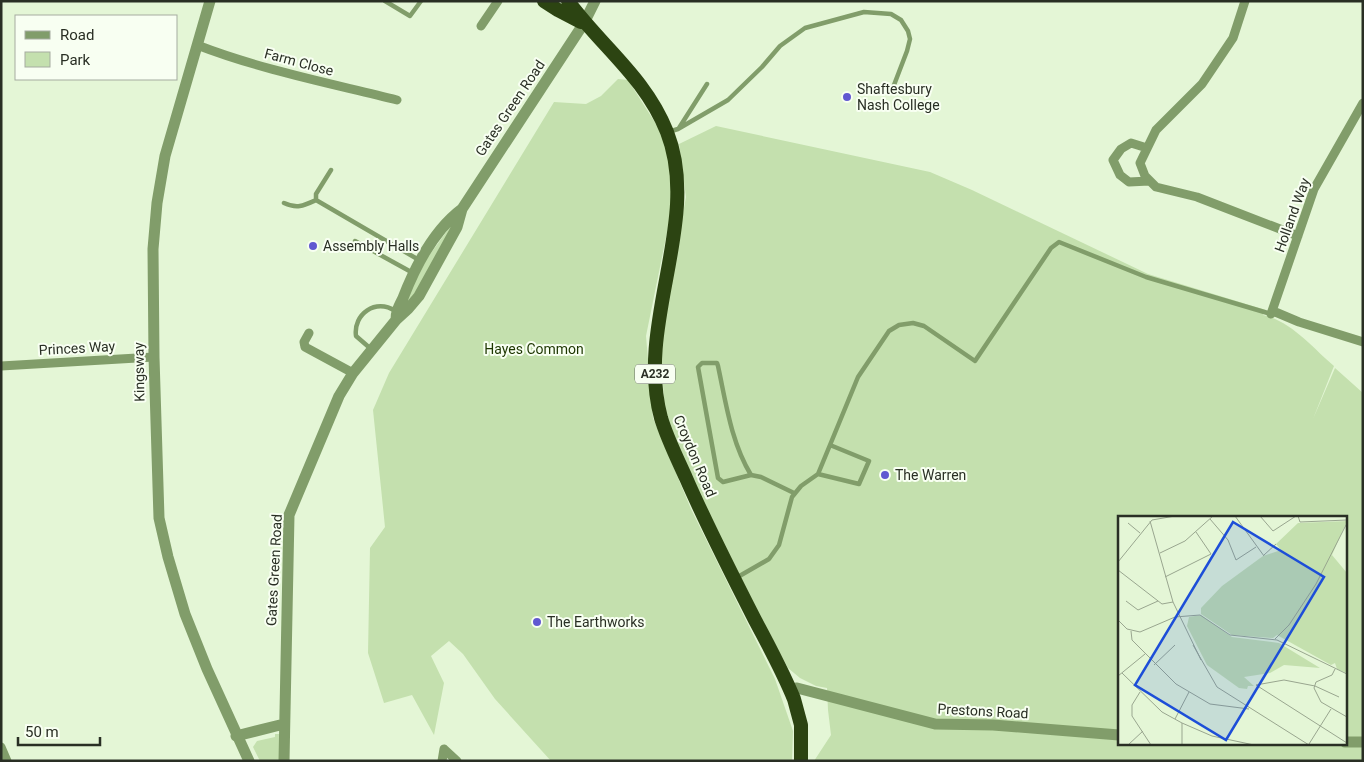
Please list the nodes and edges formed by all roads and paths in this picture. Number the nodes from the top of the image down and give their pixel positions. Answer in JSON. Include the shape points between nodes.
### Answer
{"nodes":[{"id":1,"x":210,"y":1,"type":"edge"},
{"id":2,"x":385,"y":1,"type":"edge"},
{"id":3,"x":421,"y":1,"type":"edge"},
{"id":4,"x":498,"y":1,"type":"edge"},
{"id":5,"x":544,"y":1,"type":"edge"},
{"id":6,"x":568,"y":1,"type":"edge"},
{"id":7,"x":595,"y":1,"type":"edge"},
{"id":8,"x":1245,"y":1,"type":"edge"},
{"id":9,"x":584,"y":23,"type":"junction"},
{"id":10,"x":481,"y":26,"type":"dead end"},
{"id":11,"x":196,"y":45,"type":"junction"},
{"id":12,"x":707,"y":84,"type":"dead end"},
{"id":13,"x":894,"y":85,"type":"dead end"},
{"id":14,"x":397,"y":100,"type":"dead end"},
{"id":15,"x":1363,"y":103,"type":"edge"},
{"id":16,"x":673,"y":131,"type":"junction"},
{"id":17,"x":1147,"y":148,"type":"junction"},
{"id":18,"x":331,"y":170,"type":"dead end"},
{"id":19,"x":1149,"y":181,"type":"junction"},
{"id":20,"x":316,"y":200,"type":"junction"},
{"id":21,"x":284,"y":203,"type":"dead end"},
{"id":22,"x":462,"y":209,"type":"junction"},
{"id":23,"x":1298,"y":236,"type":"junction"},
{"id":24,"x":355,"y":241,"type":"dead end"},
{"id":25,"x":420,"y":260,"type":"junction"},
{"id":26,"x":413,"y":273,"type":"junction"},
{"id":27,"x":1272,"y":313,"type":"junction"},
{"id":28,"x":396,"y":316,"type":"junction"},
{"id":29,"x":309,"y":334,"type":"dead end"},
{"id":30,"x":1363,"y":342,"type":"edge"},
{"id":31,"x":372,"y":349,"type":"junction"},
{"id":32,"x":154,"y":357,"type":"junction"},
{"id":33,"x":1,"y":366,"type":"edge"},
{"id":34,"x":353,"y":373,"type":"junction"},
{"id":35,"x":830,"y":445,"type":"junction"},
{"id":36,"x":818,"y":474,"type":"junction"},
{"id":37,"x":751,"y":475,"type":"junction"},
{"id":38,"x":794,"y":493,"type":"junction"},
{"id":39,"x":734,"y":579,"type":"junction"},
{"id":40,"x":790,"y":689,"type":"junction"},
{"id":41,"x":284,"y":724,"type":"junction"},
{"id":42,"x":1118,"y":735,"type":"edge"},
{"id":43,"x":236,"y":736,"type":"junction"},
{"id":44,"x":1346,"y":742,"type":"edge"},
{"id":45,"x":1363,"y":742,"type":"edge"},
{"id":46,"x":1,"y":747,"type":"edge"},
{"id":47,"x":7,"y":761,"type":"edge"},
{"id":48,"x":249,"y":761,"type":"edge"},
{"id":49,"x":284,"y":761,"type":"edge"},
{"id":50,"x":442,"y":761,"type":"edge"},
{"id":51,"x":456,"y":761,"type":"edge"},
{"id":52,"x":801,"y":761,"type":"edge"}],
"edges":[{"from":1,"to":11,"type":"street","name":"Kingsway"},
{"from":2,"to":3,"type":"lane","via":[[410,16]]},
{"from":4,"to":10,"type":"street"},
{"from":5,"to":9,"type":"highway","name":"Croydon Road","number":"A232"},
{"from":6,"to":9,"type":"highway","name":"Croydon Road","number":"A232"},
{"from":7,"to":9,"type":"street","name":"Gates Green Road"},
{"from":8,"to":17,"type":"street","via":[[1233,38],[1208,76],[1156,130]]},
{"from":9,"to":16,"type":"highway","name":"Croydon Road","number":"A232","via":[[638,82]]},
{"from":9,"to":22,"type":"street","name":"Gates Green Road"},
{"from":11,"to":14,"type":"street","name":"Farm Close","via":[[307,80]]},
{"from":11,"to":32,"type":"street","name":"Kingsway","via":[[165,156],[157,203],[153,249]]},
{"from":12,"to":16,"type":"lane"},
{"from":13,"to":16,"type":"lane","via":[[907,51],[908,31],[901,20],[891,14],[864,12],[805,28],[780,46],[728,100]]},
{"from":15,"to":23,"type":"street","name":"Holland Way","via":[[1314,189]]},
{"from":16,"to":39,"type":"highway","name":"Croydon Road","number":"A232","via":[[677,206],[656,335],[655,378],[661,417],[668,437]]},
{"from":17,"to":19,"type":"street","via":[[1140,163]]},
{"from":17,"to":19,"type":"street","via":[[1130,143],[1120,149],[1113,160],[1120,175],[1129,182]]},
{"from":18,"to":20,"type":"lane","via":[[316,194]]},
{"from":19,"to":23,"type":"street","via":[[1156,187],[1197,197]]},
{"from":20,"to":21,"type":"lane","via":[[293,207]]},
{"from":20,"to":25,"type":"lane"},
{"from":22,"to":25,"type":"street","name":"Gates Green Road","via":[[448,220]]},
{"from":22,"to":28,"type":"street","name":"Gates Green Road","via":[[457,227],[419,296],[408,309]]},
{"from":23,"to":27,"type":"street","name":"Holland Way"},
{"from":24,"to":26,"type":"lane"},
{"from":25,"to":26,"type":"street","name":"Gates Green Road"},
{"from":26,"to":28,"type":"street","name":"Gates Green Road"},
{"from":27,"to":30,"type":"street"},
{"from":27,"to":35,"type":"lane","via":[[1146,277],[1059,242],[1051,248],[975,361],[924,326],[913,323],[899,325],[889,331],[858,377]]},
{"from":28,"to":31,"type":"street","name":"Gates Green Road"},
{"from":28,"to":31,"type":"lane","via":[[382,306],[376,306],[369,308],[358,323],[356,336]]},
{"from":29,"to":34,"type":"street","via":[[305,347]]},
{"from":31,"to":34,"type":"street","name":"Gates Green Road"},
{"from":32,"to":33,"type":"street","name":"Princes Way"},
{"from":32,"to":43,"type":"street","name":"Kingsway","via":[[160,528],[185,614]]},
{"from":34,"to":41,"type":"street","name":"Gates Green Road","via":[[288,515]]},
{"from":35,"to":36,"type":"lane"},
{"from":35,"to":36,"type":"lane","via":[[869,461],[859,484]]},
{"from":36,"to":38,"type":"lane"},
{"from":37,"to":37,"type":"lane","via":[[731,427],[716,363],[702,363],[698,367],[718,478],[723,482]]},
{"from":37,"to":38,"type":"lane"},
{"from":38,"to":39,"type":"lane","via":[[780,546],[758,567]]},
{"from":39,"to":40,"type":"highway","name":"Croydon Road","number":"A232"},
{"from":40,"to":42,"type":"street","name":"Prestons Road","via":[[797,688],[935,724]]},
{"from":40,"to":52,"type":"highway","name":"Croydon Road","number":"A232","via":[[799,711]]},
{"from":41,"to":43,"type":"street"},
{"from":41,"to":49,"type":"street","name":"Gates Green Road"},
{"from":43,"to":48,"type":"street","name":"Kingsway"},
{"from":44,"to":45,"type":"street"},
{"from":46,"to":47,"type":"street"},
{"from":50,"to":51,"type":"street","via":[[444,749]]}]}
